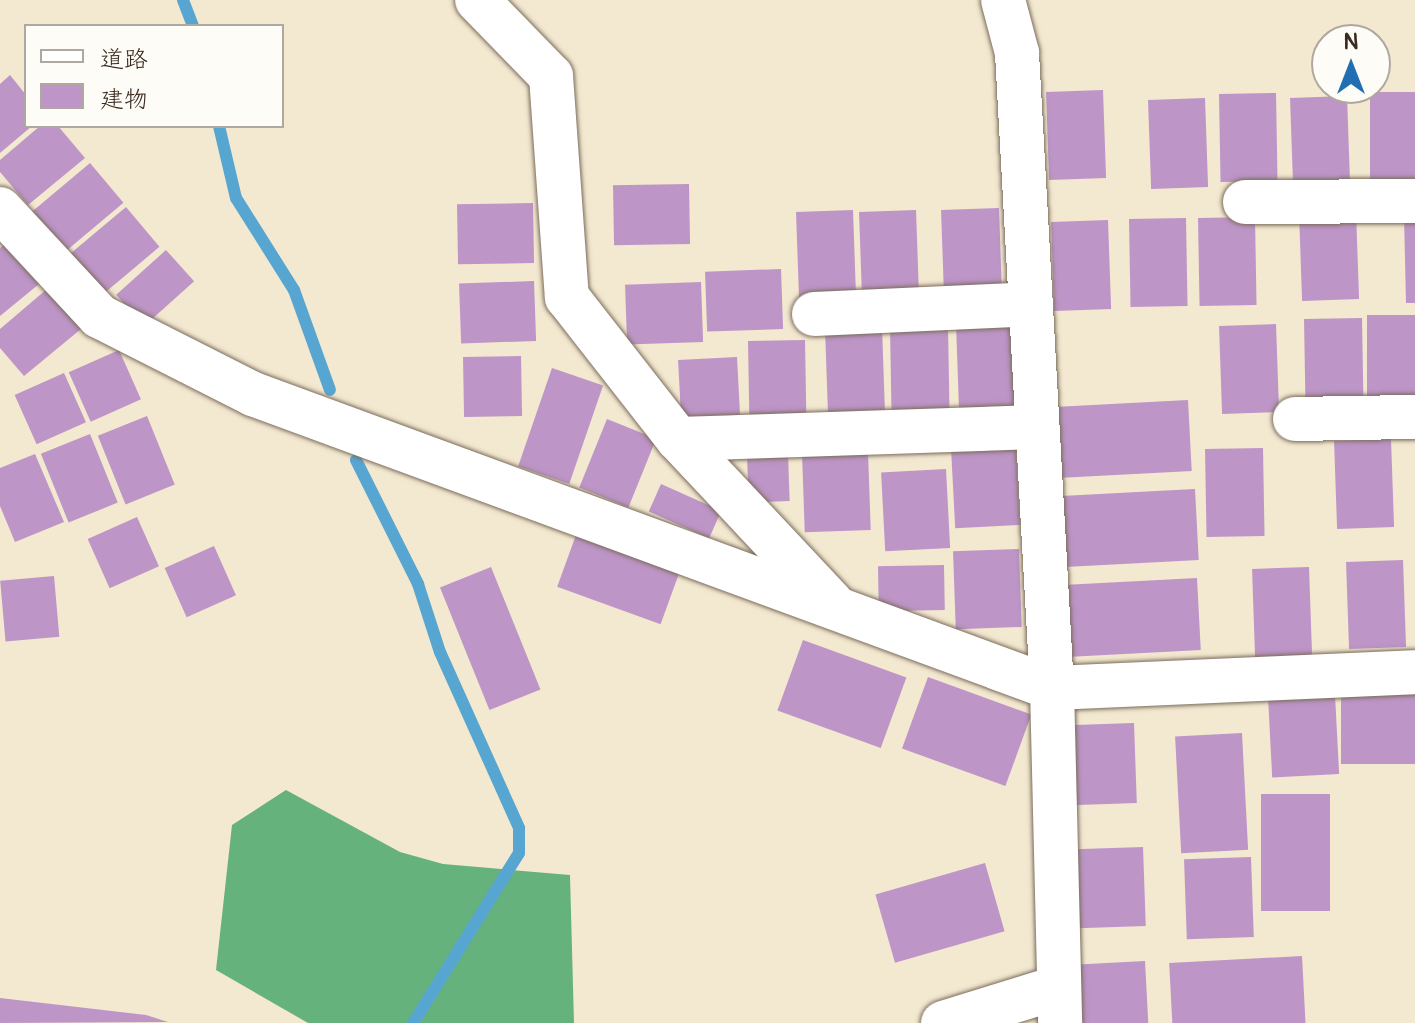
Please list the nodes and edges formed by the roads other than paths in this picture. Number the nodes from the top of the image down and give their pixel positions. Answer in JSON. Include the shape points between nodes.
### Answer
{"nodes":[{"id":1,"x":477,"y":0,"type":"edge"},
{"id":2,"x":1003,"y":0,"type":"edge"},
{"id":3,"x":1415,"y":201,"type":"edge"},
{"id":4,"x":1245,"y":202,"type":"dead end"},
{"id":5,"x":0,"y":209,"type":"edge"},
{"id":6,"x":1031,"y":304,"type":"junction"},
{"id":7,"x":814,"y":314,"type":"dead end"},
{"id":8,"x":1415,"y":417,"type":"edge"},
{"id":9,"x":1295,"y":419,"type":"dead end"},
{"id":10,"x":1037,"y":427,"type":"junction"},
{"id":11,"x":678,"y":439,"type":"junction"},
{"id":12,"x":839,"y":610,"type":"junction"},
{"id":13,"x":1415,"y":672,"type":"edge"},
{"id":14,"x":1052,"y":688,"type":"junction"},
{"id":15,"x":1059,"y":1005,"type":"edge"},
{"id":16,"x":943,"y":1023,"type":"edge"}],
"edges":[{"from":1,"to":11,"type":"street","via":[[551,76],[567,297]]},
{"from":2,"to":6,"type":"street","via":[[1017,53]]},
{"from":3,"to":4,"type":"street"},
{"from":5,"to":12,"type":"street","via":[[99,316],[253,394]]},
{"from":6,"to":7,"type":"street"},
{"from":6,"to":10,"type":"street"},
{"from":8,"to":9,"type":"street"},
{"from":10,"to":11,"type":"street"},
{"from":10,"to":14,"type":"street"},
{"from":11,"to":12,"type":"street"},
{"from":12,"to":14,"type":"street"},
{"from":13,"to":14,"type":"street"},
{"from":14,"to":15,"type":"street"},
{"from":15,"to":16,"type":"street"}]}
